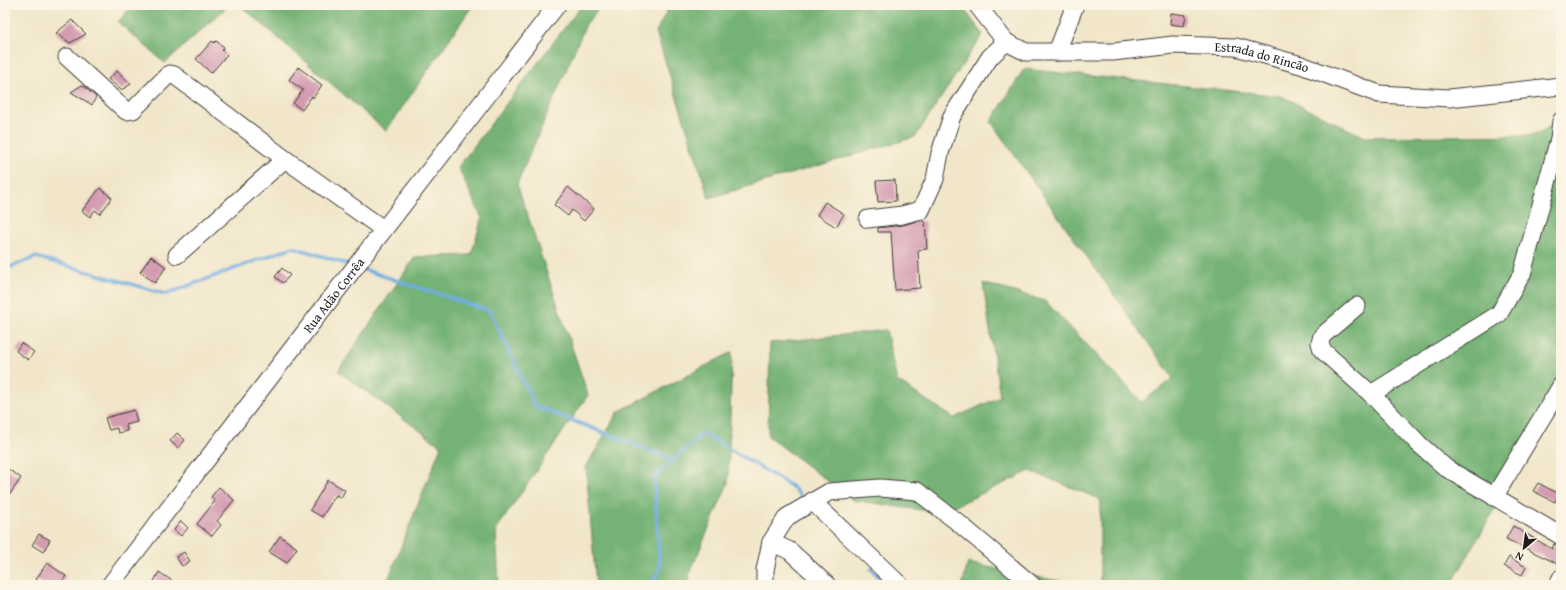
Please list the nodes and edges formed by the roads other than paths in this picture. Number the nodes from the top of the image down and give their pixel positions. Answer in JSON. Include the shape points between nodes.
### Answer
{"nodes":[{"id":1,"x":557,"y":5,"type":"edge"},
{"id":2,"x":977,"y":5,"type":"edge"},
{"id":3,"x":1075,"y":5,"type":"edge"},
{"id":4,"x":1006,"y":42,"type":"junction"},
{"id":5,"x":1057,"y":52,"type":"junction"},
{"id":6,"x":67,"y":57,"type":"dead end"},
{"id":7,"x":1561,"y":86,"type":"edge"},
{"id":8,"x":1561,"y":121,"type":"edge"},
{"id":9,"x":286,"y":159,"type":"junction"},
{"id":10,"x":868,"y":219,"type":"dead end"},
{"id":11,"x":383,"y":229,"type":"junction"},
{"id":12,"x":177,"y":254,"type":"dead end"},
{"id":13,"x":1357,"y":306,"type":"dead end"},
{"id":14,"x":1561,"y":386,"type":"edge"},
{"id":15,"x":1371,"y":394,"type":"junction"},
{"id":16,"x":1494,"y":496,"type":"junction"},
{"id":17,"x":812,"y":501,"type":"junction"},
{"id":18,"x":1561,"y":536,"type":"edge"},
{"id":19,"x":771,"y":542,"type":"junction"},
{"id":20,"x":1561,"y":578,"type":"edge"},
{"id":21,"x":110,"y":585,"type":"edge"},
{"id":22,"x":765,"y":585,"type":"edge"},
{"id":23,"x":827,"y":585,"type":"edge"},
{"id":24,"x":900,"y":585,"type":"edge"},
{"id":25,"x":1032,"y":585,"type":"edge"},
{"id":26,"x":1558,"y":585,"type":"edge"}],
"edges":[{"from":1,"to":11,"type":"street","name":"Rua Adão Corrêa"},
{"from":2,"to":4,"type":"street","name":"Estrada do Rincão"},
{"from":3,"to":5,"type":"street"},
{"from":4,"to":5,"type":"street","name":"Estrada do Rincão","via":[[1026,52]]},
{"from":4,"to":10,"type":"street","via":[[990,57],[952,116],[935,179],[921,210]]},
{"from":5,"to":7,"type":"street","name":"Estrada do Rincão","via":[[1113,52],[1173,45],[1236,47],[1302,65],[1379,94],[1448,98]]},
{"from":6,"to":9,"type":"street","via":[[126,111],[133,110],[170,74]]},
{"from":8,"to":15,"type":"street","via":[[1559,139],[1522,274],[1499,314]]},
{"from":9,"to":11,"type":"street"},
{"from":9,"to":12,"type":"street"},
{"from":11,"to":21,"type":"street","name":"Rua Adão Corrêa"},
{"from":13,"to":15,"type":"street","via":[[1322,336],[1320,343],[1322,350]]},
{"from":14,"to":16,"type":"street"},
{"from":15,"to":16,"type":"street","via":[[1446,468]]},
{"from":16,"to":18,"type":"street"},
{"from":17,"to":19,"type":"street","via":[[788,516]]},
{"from":17,"to":24,"type":"street"},
{"from":17,"to":25,"type":"street","via":[[829,492],[880,488],[917,491],[956,520]]},
{"from":19,"to":22,"type":"street","via":[[765,570]]},
{"from":19,"to":23,"type":"street","via":[[790,551]]},
{"from":20,"to":26,"type":"street"}]}
